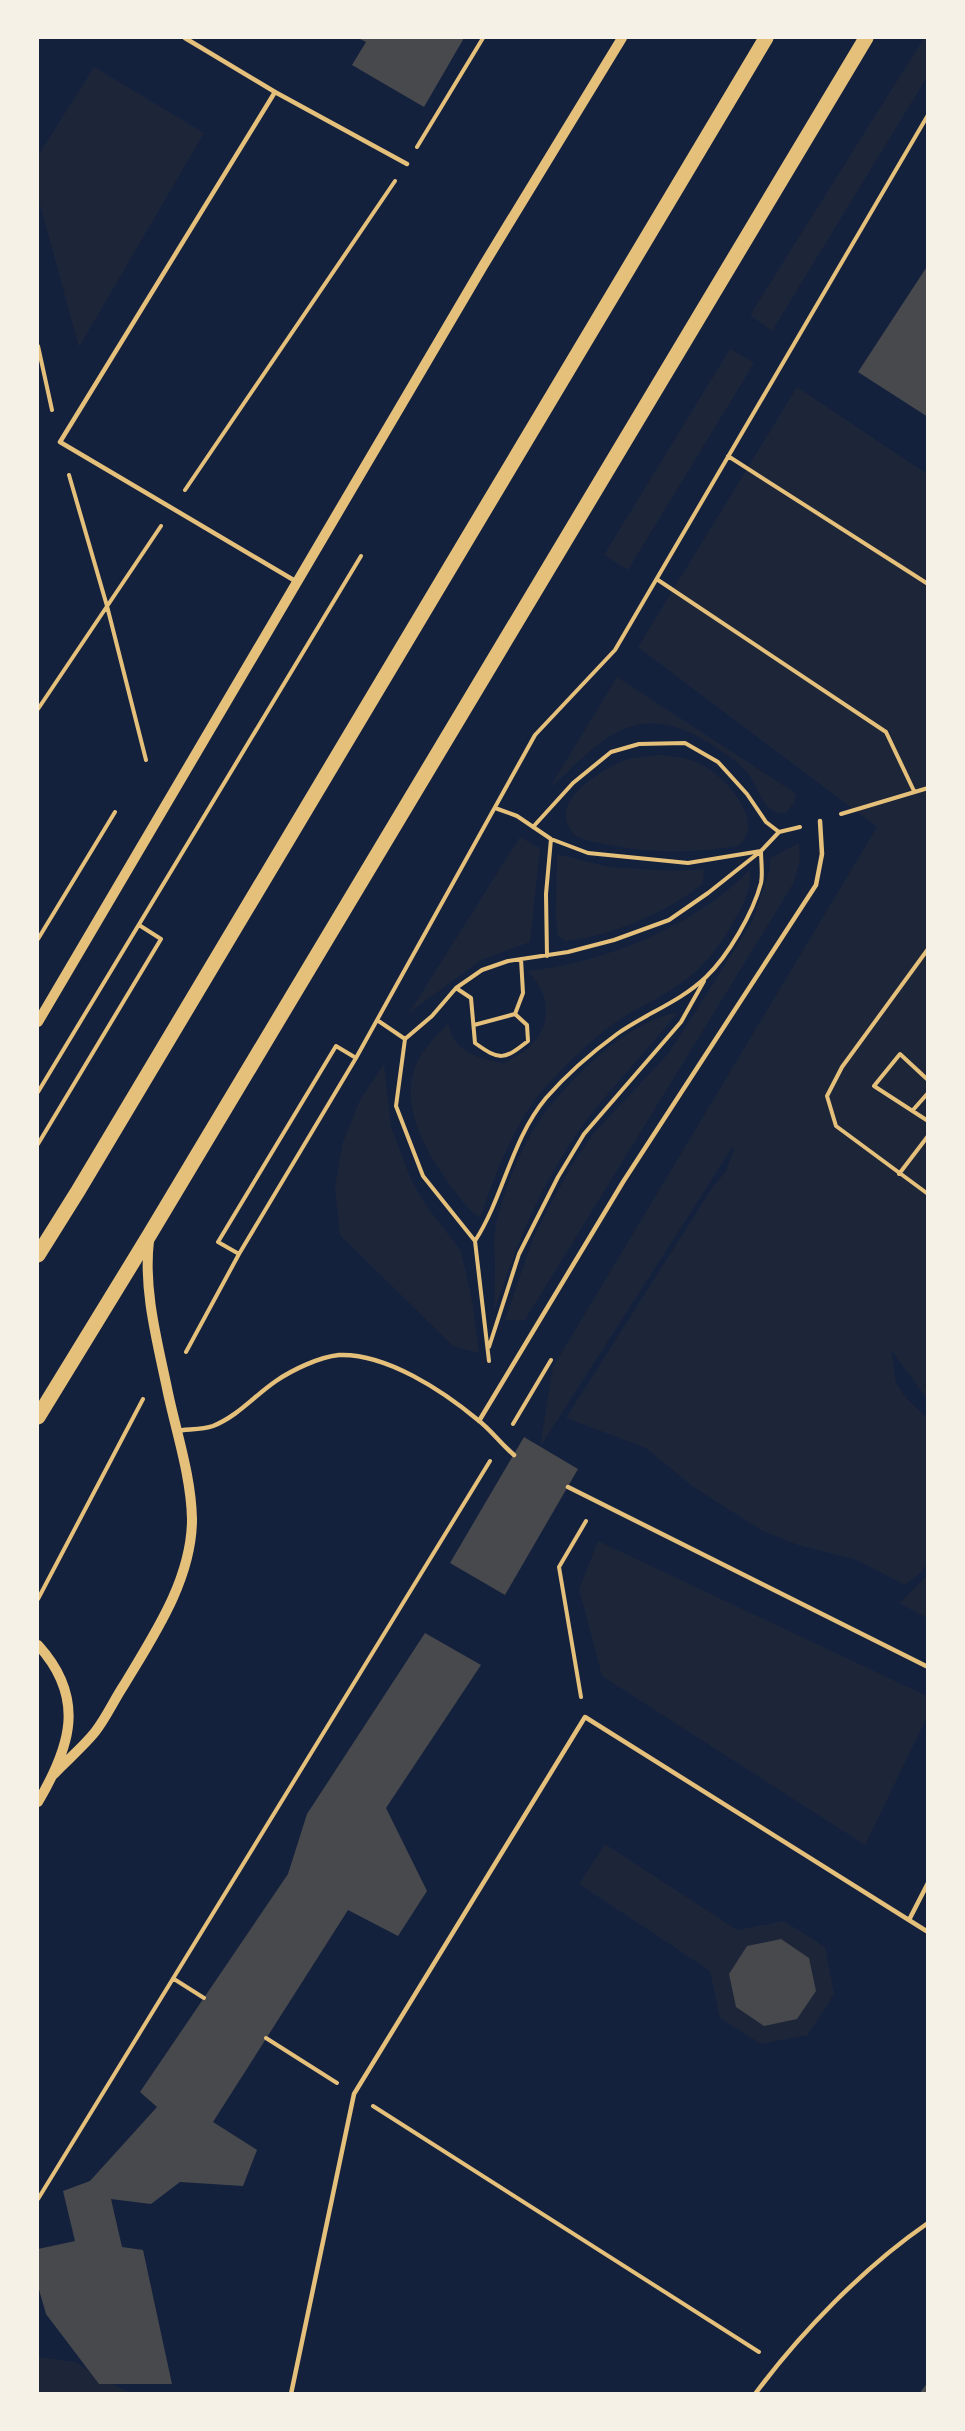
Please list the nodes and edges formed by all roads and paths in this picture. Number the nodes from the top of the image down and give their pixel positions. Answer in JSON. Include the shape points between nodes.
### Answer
{"nodes":[{"id":1,"x":184,"y":38,"type":"edge"},
{"id":2,"x":483,"y":38,"type":"edge"},
{"id":3,"x":622,"y":38,"type":"edge"},
{"id":4,"x":766,"y":38,"type":"edge"},
{"id":5,"x":866,"y":38,"type":"edge"},
{"id":6,"x":275,"y":92,"type":"junction"},
{"id":7,"x":927,"y":116,"type":"edge"},
{"id":8,"x":407,"y":164,"type":"junction"},
{"id":9,"x":38,"y":346,"type":"edge"},
{"id":10,"x":60,"y":442,"type":"junction"},
{"id":11,"x":728,"y":456,"type":"junction"},
{"id":12,"x":173,"y":509,"type":"junction"},
{"id":13,"x":361,"y":556,"type":"dead end"},
{"id":14,"x":658,"y":580,"type":"junction"},
{"id":15,"x":297,"y":582,"type":"junction"},
{"id":16,"x":927,"y":584,"type":"edge"},
{"id":17,"x":107,"y":606,"type":"junction"},
{"id":18,"x":38,"y":709,"type":"edge"},
{"id":19,"x":146,"y":760,"type":"dead end"},
{"id":20,"x":927,"y":788,"type":"edge"},
{"id":21,"x":914,"y":791,"type":"junction"},
{"id":22,"x":495,"y":808,"type":"junction"},
{"id":23,"x":115,"y":812,"type":"dead end"},
{"id":24,"x":820,"y":821,"type":"junction"},
{"id":25,"x":533,"y":827,"type":"junction"},
{"id":26,"x":779,"y":832,"type":"junction"},
{"id":27,"x":551,"y":839,"type":"junction"},
{"id":28,"x":761,"y":851,"type":"junction"},
{"id":29,"x":139,"y":925,"type":"junction"},
{"id":30,"x":38,"y":939,"type":"edge"},
{"id":31,"x":927,"y":950,"type":"edge"},
{"id":32,"x":547,"y":956,"type":"junction"},
{"id":33,"x":520,"y":959,"type":"junction"},
{"id":34,"x":706,"y":977,"type":"junction"},
{"id":35,"x":456,"y":988,"type":"junction"},
{"id":36,"x":515,"y":1014,"type":"junction"},
{"id":37,"x":377,"y":1020,"type":"junction"},
{"id":38,"x":38,"y":1022,"type":"edge"},
{"id":39,"x":474,"y":1025,"type":"junction"},
{"id":40,"x":405,"y":1040,"type":"junction"},
{"id":41,"x":356,"y":1058,"type":"junction"},
{"id":42,"x":927,"y":1080,"type":"edge"},
{"id":43,"x":38,"y":1092,"type":"edge"},
{"id":44,"x":927,"y":1093,"type":"edge"},
{"id":45,"x":913,"y":1110,"type":"junction"},
{"id":46,"x":927,"y":1121,"type":"edge"},
{"id":47,"x":927,"y":1136,"type":"edge"},
{"id":48,"x":38,"y":1144,"type":"edge"},
{"id":49,"x":899,"y":1174,"type":"junction"},
{"id":50,"x":927,"y":1194,"type":"edge"},
{"id":51,"x":150,"y":1234,"type":"junction"},
{"id":52,"x":475,"y":1241,"type":"junction"},
{"id":53,"x":239,"y":1254,"type":"junction"},
{"id":54,"x":38,"y":1255,"type":"edge"},
{"id":55,"x":488,"y":1350,"type":"junction"},
{"id":56,"x":182,"y":1359,"type":"dead end"},
{"id":57,"x":551,"y":1360,"type":"dead end"},
{"id":58,"x":494,"y":1396,"type":"junction"},
{"id":59,"x":143,"y":1398,"type":"dead end"},
{"id":60,"x":38,"y":1417,"type":"edge"},
{"id":61,"x":479,"y":1421,"type":"junction"},
{"id":62,"x":176,"y":1431,"type":"junction"},
{"id":63,"x":501,"y":1444,"type":"junction"},
{"id":64,"x":514,"y":1455,"type":"dead end"},
{"id":65,"x":568,"y":1487,"type":"dead end"},
{"id":66,"x":597,"y":1503,"type":"junction"},
{"id":67,"x":38,"y":1599,"type":"edge"},
{"id":68,"x":38,"y":1645,"type":"edge"},
{"id":69,"x":927,"y":1667,"type":"edge"},
{"id":70,"x":585,"y":1717,"type":"junction"},
{"id":71,"x":54,"y":1774,"type":"junction"},
{"id":72,"x":38,"y":1802,"type":"edge"},
{"id":73,"x":927,"y":1883,"type":"edge"},
{"id":74,"x":909,"y":1920,"type":"junction"},
{"id":75,"x":927,"y":1932,"type":"edge"},
{"id":76,"x":174,"y":1979,"type":"junction"},
{"id":77,"x":204,"y":1998,"type":"dead end"},
{"id":78,"x":267,"y":2038,"type":"dead end"},
{"id":79,"x":354,"y":2094,"type":"junction"},
{"id":80,"x":38,"y":2199,"type":"edge"},
{"id":81,"x":927,"y":2223,"type":"edge"},
{"id":82,"x":778,"y":2364,"type":"junction"},
{"id":83,"x":291,"y":2394,"type":"edge"},
{"id":84,"x":755,"y":2394,"type":"edge"}],
"edges":[{"from":1,"to":6,"type":"lane"},
{"from":2,"to":8,"type":"path"},
{"from":3,"to":15,"type":"street"},
{"from":4,"to":54,"type":"main road"},
{"from":5,"to":51,"type":"main road"},
{"from":6,"to":8,"type":"lane"},
{"from":6,"to":10,"type":"lane"},
{"from":7,"to":11,"type":"path"},
{"from":8,"to":12,"type":"path"},
{"from":9,"to":10,"type":"path"},
{"from":10,"to":12,"type":"lane"},
{"from":10,"to":17,"type":"path"},
{"from":11,"to":14,"type":"path"},
{"from":11,"to":16,"type":"path"},
{"from":12,"to":15,"type":"lane"},
{"from":12,"to":17,"type":"path"},
{"from":13,"to":29,"type":"path"},
{"from":14,"to":21,"type":"path","via":[[886,732]]},
{"from":14,"to":22,"type":"path","via":[[615,650],[535,735]]},
{"from":15,"to":38,"type":"street"},
{"from":17,"to":18,"type":"path"},
{"from":17,"to":19,"type":"path"},
{"from":20,"to":21,"type":"path"},
{"from":21,"to":24,"type":"path"},
{"from":22,"to":25,"type":"path"},
{"from":22,"to":37,"type":"path"},
{"from":23,"to":30,"type":"path"},
{"from":24,"to":26,"type":"path"},
{"from":24,"to":58,"type":"lane","via":[[822,854],[816,885],[623,1182]]},
{"from":25,"to":26,"type":"path","via":[[573,783],[611,752],[639,744],[685,743],[718,762],[766,822]]},
{"from":25,"to":27,"type":"path"},
{"from":26,"to":28,"type":"path"},
{"from":27,"to":28,"type":"path","via":[[588,853],[688,863]]},
{"from":27,"to":32,"type":"path","via":[[546,894]]},
{"from":28,"to":32,"type":"path","via":[[669,920],[614,940]]},
{"from":28,"to":34,"type":"path","via":[[761,882],[740,933]]},
{"from":29,"to":43,"type":"path"},
{"from":29,"to":48,"type":"path","via":[[161,939]]},
{"from":31,"to":49,"type":"path","via":[[842,1067],[827,1096],[836,1126]]},
{"from":32,"to":33,"type":"path"},
{"from":33,"to":35,"type":"path","via":[[482,970]]},
{"from":33,"to":36,"type":"path","via":[[523,993]]},
{"from":34,"to":52,"type":"path","via":[[581,1061],[545,1100],[524,1131],[488,1221]]},
{"from":34,"to":55,"type":"path","via":[[681,1022],[584,1134],[558,1176],[519,1254]]},
{"from":35,"to":39,"type":"path","via":[[471,998]]},
{"from":35,"to":40,"type":"path"},
{"from":36,"to":39,"type":"path"},
{"from":36,"to":39,"type":"path","via":[[527,1025],[528,1041],[510,1055],[493,1056],[475,1044]]},
{"from":37,"to":40,"type":"path"},
{"from":37,"to":41,"type":"path"},
{"from":40,"to":52,"type":"path","via":[[396,1106],[423,1176]]},
{"from":41,"to":53,"type":"path"},
{"from":41,"to":53,"type":"path","via":[[336,1046],[218,1242]]},
{"from":42,"to":45,"type":"path","via":[[900,1054],[874,1086]]},
{"from":44,"to":45,"type":"path"},
{"from":45,"to":46,"type":"path"},
{"from":47,"to":49,"type":"path"},
{"from":49,"to":50,"type":"path"},
{"from":51,"to":60,"type":"main road"},
{"from":51,"to":62,"type":"street","via":[[148,1287]]},
{"from":52,"to":55,"type":"path"},
{"from":53,"to":56,"type":"path"},
{"from":55,"to":58,"type":"path"},
{"from":57,"to":63,"type":"path"},
{"from":58,"to":61,"type":"lane"},
{"from":59,"to":67,"type":"path"},
{"from":61,"to":62,"type":"lane","via":[[401,1371],[378,1361],[339,1355],[297,1368],[242,1410],[211,1426]]},
{"from":61,"to":63,"type":"lane"},
{"from":62,"to":71,"type":"street","via":[[190,1489],[192,1520],[189,1550],[176,1591],[151,1641],[95,1732]]},
{"from":63,"to":64,"type":"lane"},
{"from":63,"to":76,"type":"path"},
{"from":65,"to":66,"type":"lane"},
{"from":66,"to":69,"type":"lane"},
{"from":66,"to":70,"type":"path","via":[[559,1567]]},
{"from":68,"to":71,"type":"street","via":[[52,1661],[69,1706],[68,1734]]},
{"from":70,"to":74,"type":"lane"},
{"from":70,"to":79,"type":"lane"},
{"from":71,"to":72,"type":"street"},
{"from":73,"to":74,"type":"lane"},
{"from":74,"to":75,"type":"lane"},
{"from":76,"to":77,"type":"path"},
{"from":76,"to":80,"type":"path"},
{"from":78,"to":79,"type":"path"},
{"from":79,"to":82,"type":"path"},
{"from":79,"to":83,"type":"lane"},
{"from":81,"to":82,"type":"lane","via":[[847,2289]]},
{"from":82,"to":84,"type":"lane"}]}
